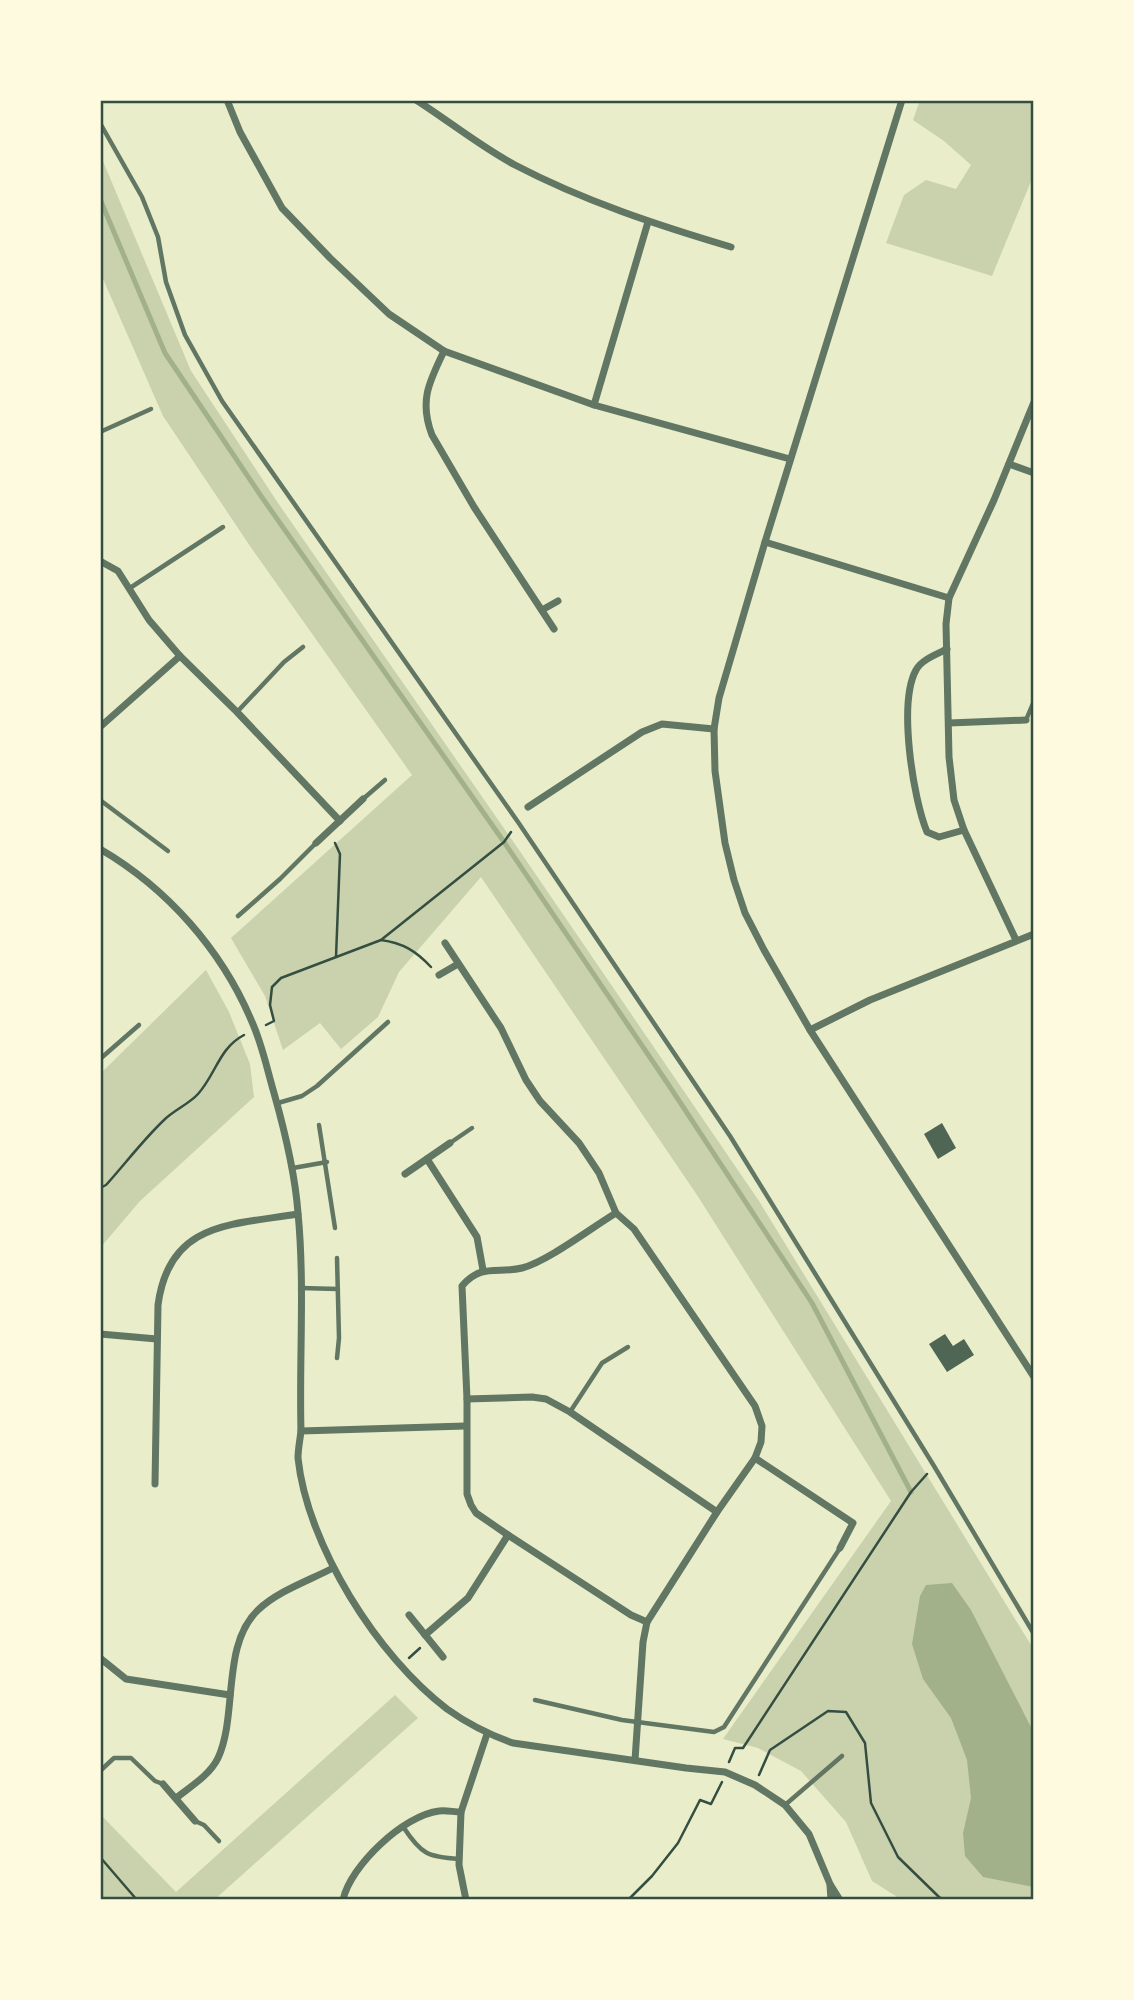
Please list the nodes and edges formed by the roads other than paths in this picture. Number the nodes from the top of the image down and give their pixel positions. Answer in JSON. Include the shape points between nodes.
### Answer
{"nodes":[{"id":1,"x":228,"y":100,"type":"edge"},
{"id":2,"x":416,"y":100,"type":"edge"},
{"id":3,"x":902,"y":100,"type":"edge"},
{"id":4,"x":100,"y":123,"type":"edge"},
{"id":5,"x":648,"y":222,"type":"junction"},
{"id":6,"x":731,"y":247,"type":"dead end"},
{"id":7,"x":444,"y":351,"type":"junction"},
{"id":8,"x":1034,"y":401,"type":"edge"},
{"id":9,"x":594,"y":405,"type":"junction"},
{"id":10,"x":151,"y":410,"type":"dead end"},
{"id":11,"x":100,"y":432,"type":"edge"},
{"id":12,"x":790,"y":460,"type":"junction"},
{"id":13,"x":1009,"y":464,"type":"junction"},
{"id":14,"x":1034,"y":473,"type":"edge"},
{"id":15,"x":223,"y":527,"type":"dead end"},
{"id":16,"x":765,"y":542,"type":"junction"},
{"id":17,"x":100,"y":561,"type":"edge"},
{"id":18,"x":130,"y":588,"type":"junction"},
{"id":19,"x":949,"y":597,"type":"junction"},
{"id":20,"x":558,"y":601,"type":"dead end"},
{"id":21,"x":542,"y":611,"type":"junction"},
{"id":22,"x":554,"y":629,"type":"dead end"},
{"id":23,"x":303,"y":647,"type":"dead end"},
{"id":24,"x":947,"y":649,"type":"junction"},
{"id":25,"x":180,"y":656,"type":"junction"},
{"id":26,"x":1034,"y":701,"type":"edge"},
{"id":27,"x":237,"y":712,"type":"junction"},
{"id":28,"x":1026,"y":720,"type":"joint"},
{"id":29,"x":949,"y":723,"type":"junction"},
{"id":30,"x":100,"y":727,"type":"edge"},
{"id":31,"x":713,"y":729,"type":"junction"},
{"id":32,"x":385,"y":780,"type":"dead end"},
{"id":33,"x":363,"y":799,"type":"joint"},
{"id":34,"x":100,"y":800,"type":"edge"},
{"id":35,"x":528,"y":807,"type":"dead end"},
{"id":36,"x":340,"y":821,"type":"junction"},
{"id":37,"x":964,"y":830,"type":"junction"},
{"id":38,"x":316,"y":843,"type":"joint"},
{"id":39,"x":100,"y":849,"type":"edge"},
{"id":40,"x":168,"y":851,"type":"dead end"},
{"id":41,"x":238,"y":916,"type":"dead end"},
{"id":42,"x":1034,"y":933,"type":"edge"},
{"id":43,"x":1016,"y":940,"type":"junction"},
{"id":44,"x":445,"y":943,"type":"dead end"},
{"id":45,"x":458,"y":964,"type":"junction"},
{"id":46,"x":439,"y":975,"type":"road end"},
{"id":47,"x":388,"y":1022,"type":"dead end"},
{"id":48,"x":139,"y":1025,"type":"dead end"},
{"id":49,"x":810,"y":1030,"type":"junction"},
{"id":50,"x":100,"y":1059,"type":"edge"},
{"id":51,"x":277,"y":1104,"type":"junction"},
{"id":52,"x":319,"y":1125,"type":"dead end"},
{"id":53,"x":472,"y":1128,"type":"dead end"},
{"id":54,"x":450,"y":1143,"type":"joint"},
{"id":55,"x":427,"y":1159,"type":"junction"},
{"id":56,"x":327,"y":1162,"type":"junction"},
{"id":57,"x":293,"y":1168,"type":"junction"},
{"id":58,"x":405,"y":1174,"type":"dead end"},
{"id":59,"x":615,"y":1213,"type":"junction"},
{"id":60,"x":298,"y":1214,"type":"junction"},
{"id":61,"x":335,"y":1228,"type":"dead end"},
{"id":62,"x":337,"y":1258,"type":"dead end"},
{"id":63,"x":483,"y":1270,"type":"junction"},
{"id":64,"x":300,"y":1288,"type":"junction"},
{"id":65,"x":338,"y":1289,"type":"junction"},
{"id":66,"x":100,"y":1334,"type":"edge"},
{"id":67,"x":157,"y":1339,"type":"junction"},
{"id":68,"x":628,"y":1347,"type":"dead end"},
{"id":69,"x":337,"y":1358,"type":"dead end"},
{"id":70,"x":1034,"y":1377,"type":"edge"},
{"id":71,"x":467,"y":1399,"type":"junction"},
{"id":72,"x":570,"y":1412,"type":"junction"},
{"id":73,"x":465,"y":1426,"type":"junction"},
{"id":74,"x":301,"y":1431,"type":"junction"},
{"id":75,"x":755,"y":1458,"type":"junction"},
{"id":76,"x":155,"y":1484,"type":"dead end"},
{"id":77,"x":718,"y":1512,"type":"junction"},
{"id":78,"x":508,"y":1535,"type":"junction"},
{"id":79,"x":840,"y":1548,"type":"joint"},
{"id":80,"x":333,"y":1569,"type":"junction"},
{"id":81,"x":409,"y":1615,"type":"dead end"},
{"id":82,"x":648,"y":1622,"type":"junction"},
{"id":83,"x":1034,"y":1634,"type":"edge"},
{"id":84,"x":425,"y":1635,"type":"junction"},
{"id":85,"x":443,"y":1657,"type":"dead end"},
{"id":86,"x":100,"y":1658,"type":"edge"},
{"id":87,"x":230,"y":1695,"type":"junction"},
{"id":88,"x":535,"y":1700,"type":"dead end"},
{"id":89,"x":636,"y":1721,"type":"junction"},
{"id":90,"x":487,"y":1734,"type":"junction"},
{"id":91,"x":842,"y":1756,"type":"dead end"},
{"id":92,"x":635,"y":1760,"type":"junction"},
{"id":93,"x":100,"y":1771,"type":"edge"},
{"id":94,"x":163,"y":1784,"type":"joint"},
{"id":95,"x":176,"y":1798,"type":"junction"},
{"id":96,"x":785,"y":1805,"type":"junction"},
{"id":97,"x":461,"y":1812,"type":"junction"},
{"id":98,"x":195,"y":1821,"type":"joint"},
{"id":99,"x":404,"y":1828,"type":"junction"},
{"id":100,"x":219,"y":1842,"type":"dead end"},
{"id":101,"x":460,"y":1859,"type":"junction"},
{"id":102,"x":830,"y":1884,"type":"junction"},
{"id":103,"x":343,"y":1900,"type":"edge"},
{"id":104,"x":466,"y":1900,"type":"edge"},
{"id":105,"x":831,"y":1900,"type":"edge"},
{"id":106,"x":840,"y":1900,"type":"edge"}],
"edges":[{"from":1,"to":7,"type":"street","via":[[240,132],[282,208],[389,314]]},
{"from":2,"to":5,"type":"street","via":[[514,164]]},
{"from":3,"to":12,"type":"street"},
{"from":4,"to":83,"type":"lane","via":[[142,197],[185,335],[222,401],[518,822],[730,1136]]},
{"from":5,"to":6,"type":"street"},
{"from":5,"to":9,"type":"street"},
{"from":7,"to":9,"type":"street"},
{"from":7,"to":21,"type":"street","via":[[424,400],[427,422],[474,507]]},
{"from":8,"to":13,"type":"street"},
{"from":9,"to":12,"type":"street"},
{"from":10,"to":11,"type":"lane"},
{"from":12,"to":16,"type":"street"},
{"from":13,"to":14,"type":"street"},
{"from":13,"to":19,"type":"street"},
{"from":15,"to":18,"type":"lane"},
{"from":16,"to":19,"type":"street"},
{"from":16,"to":31,"type":"street"},
{"from":17,"to":18,"type":"street","via":[[118,571]]},
{"from":18,"to":25,"type":"street","via":[[149,620]]},
{"from":19,"to":24,"type":"street"},
{"from":20,"to":21,"type":"street"},
{"from":21,"to":22,"type":"street"},
{"from":23,"to":27,"type":"lane"},
{"from":24,"to":29,"type":"street"},
{"from":24,"to":37,"type":"street","via":[[917,668],[914,675],[909,746],[913,783],[927,832],[939,837]]},
{"from":25,"to":27,"type":"street"},
{"from":25,"to":30,"type":"street"},
{"from":26,"to":28,"type":"lane"},
{"from":27,"to":36,"type":"street"},
{"from":28,"to":29,"type":"street"},
{"from":29,"to":37,"type":"street","via":[[954,800]]},
{"from":31,"to":35,"type":"street","via":[[662,724],[642,732]]},
{"from":31,"to":49,"type":"street","via":[[724,843],[734,880],[745,913]]},
{"from":32,"to":33,"type":"lane"},
{"from":33,"to":36,"type":"street"},
{"from":34,"to":40,"type":"lane"},
{"from":36,"to":38,"type":"street"},
{"from":37,"to":43,"type":"street"},
{"from":38,"to":41,"type":"lane"},
{"from":39,"to":51,"type":"street","via":[[148,881],[188,920],[225,968],[255,1030]]},
{"from":42,"to":43,"type":"street"},
{"from":43,"to":49,"type":"street"},
{"from":44,"to":45,"type":"street"},
{"from":45,"to":46,"type":"street"},
{"from":45,"to":59,"type":"street","via":[[501,1028],[540,1101],[579,1143],[599,1173]]},
{"from":47,"to":51,"type":"lane","via":[[317,1086]]},
{"from":48,"to":50,"type":"lane"},
{"from":49,"to":70,"type":"street"},
{"from":51,"to":57,"type":"street"},
{"from":52,"to":56,"type":"lane"},
{"from":53,"to":54,"type":"lane"},
{"from":54,"to":55,"type":"street"},
{"from":55,"to":58,"type":"street"},
{"from":55,"to":63,"type":"street","via":[[477,1237]]},
{"from":56,"to":57,"type":"lane"},
{"from":56,"to":61,"type":"lane"},
{"from":57,"to":60,"type":"street"},
{"from":59,"to":63,"type":"street","via":[[537,1262]]},
{"from":59,"to":75,"type":"street","via":[[634,1229],[755,1406],[762,1426]]},
{"from":60,"to":64,"type":"street"},
{"from":60,"to":67,"type":"street","via":[[207,1232],[176,1254],[161,1284]]},
{"from":62,"to":65,"type":"lane"},
{"from":63,"to":71,"type":"street","via":[[462,1286]]},
{"from":64,"to":65,"type":"lane"},
{"from":64,"to":74,"type":"street"},
{"from":65,"to":69,"type":"lane"},
{"from":66,"to":67,"type":"street"},
{"from":67,"to":76,"type":"street"},
{"from":68,"to":72,"type":"lane","via":[[602,1363]]},
{"from":71,"to":72,"type":"street","via":[[546,1399]]},
{"from":71,"to":73,"type":"street"},
{"from":72,"to":77,"type":"street"},
{"from":73,"to":74,"type":"street"},
{"from":73,"to":78,"type":"street","via":[[471,1505]]},
{"from":74,"to":80,"type":"street","via":[[298,1456]]},
{"from":75,"to":77,"type":"street"},
{"from":75,"to":79,"type":"street","via":[[853,1523]]},
{"from":77,"to":82,"type":"street"},
{"from":78,"to":82,"type":"street"},
{"from":78,"to":84,"type":"street","via":[[468,1598]]},
{"from":79,"to":89,"type":"lane","via":[[724,1727],[714,1732]]},
{"from":80,"to":87,"type":"street","via":[[277,1596],[248,1622]]},
{"from":80,"to":90,"type":"street","via":[[370,1627],[402,1665],[447,1709]]},
{"from":81,"to":84,"type":"street"},
{"from":82,"to":89,"type":"street"},
{"from":84,"to":85,"type":"street"},
{"from":86,"to":87,"type":"street","via":[[126,1679]]},
{"from":87,"to":95,"type":"street","via":[[218,1760]]},
{"from":88,"to":89,"type":"lane"},
{"from":89,"to":92,"type":"street"},
{"from":90,"to":92,"type":"street","via":[[513,1744]]},
{"from":90,"to":97,"type":"street"},
{"from":91,"to":96,"type":"lane"},
{"from":92,"to":96,"type":"street","via":[[725,1772]]},
{"from":93,"to":94,"type":"lane","via":[[114,1758],[131,1758]]},
{"from":94,"to":95,"type":"street"},
{"from":95,"to":98,"type":"street"},
{"from":96,"to":102,"type":"street","via":[[809,1834]]},
{"from":97,"to":99,"type":"street","via":[[428,1814]]},
{"from":97,"to":101,"type":"street"},
{"from":98,"to":100,"type":"lane"},
{"from":99,"to":101,"type":"lane","via":[[426,1854]]},
{"from":99,"to":103,"type":"street","via":[[364,1858]]},
{"from":101,"to":104,"type":"street"},
{"from":102,"to":105,"type":"street"},
{"from":102,"to":106,"type":"street"}]}
